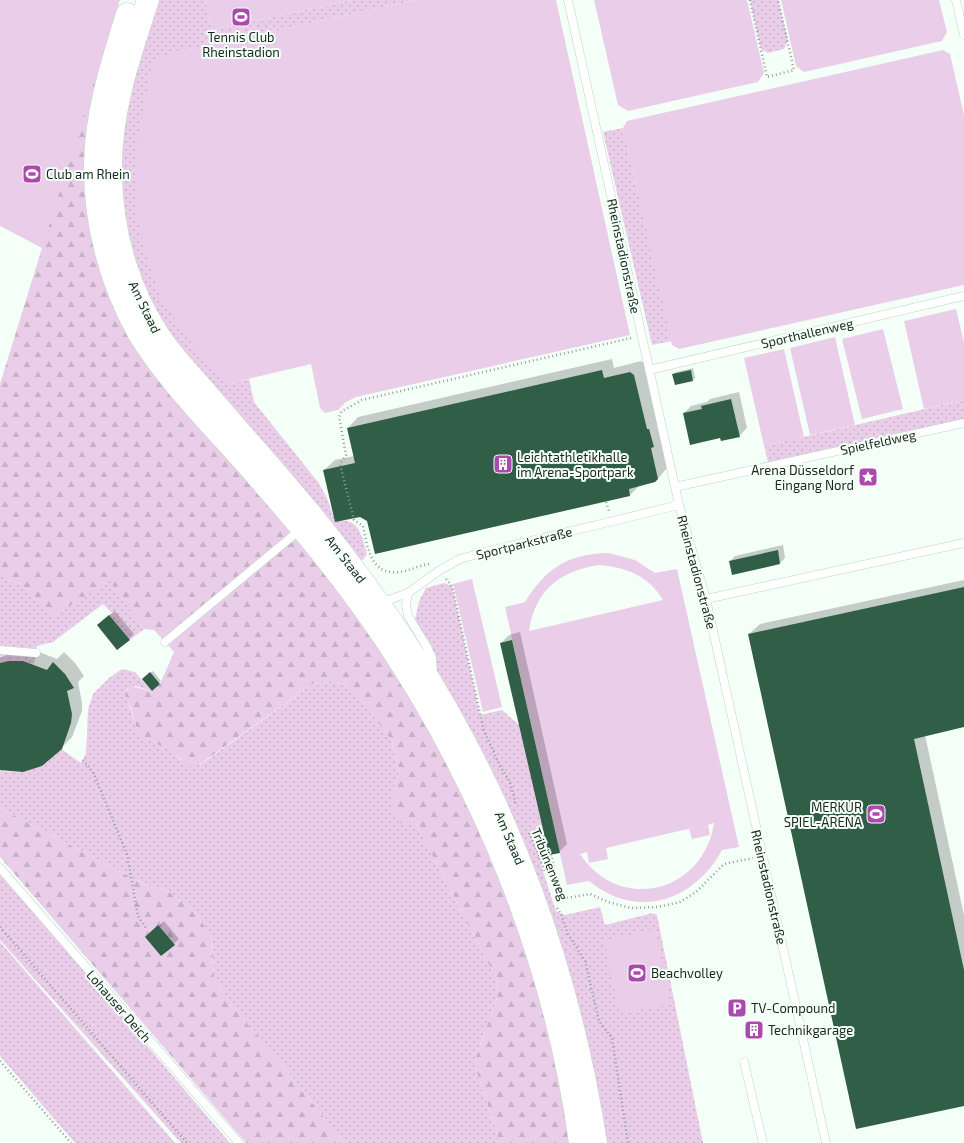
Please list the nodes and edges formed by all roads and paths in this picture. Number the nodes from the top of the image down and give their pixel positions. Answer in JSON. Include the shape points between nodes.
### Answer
{"nodes":[{"id":1,"x":132,"y":0,"type":"edge"},
{"id":2,"x":148,"y":0,"type":"edge"},
{"id":3,"x":568,"y":0,"type":"edge"},
{"id":4,"x":750,"y":0,"type":"edge"},
{"id":5,"x":778,"y":0,"type":"edge"},
{"id":6,"x":956,"y":0,"type":"edge"},
{"id":7,"x":964,"y":35,"type":"edge"},
{"id":8,"x":964,"y":296,"type":"edge"},
{"id":9,"x":642,"y":336,"type":"junction"},
{"id":10,"x":649,"y":370,"type":"junction"},
{"id":11,"x":964,"y":423,"type":"edge"},
{"id":12,"x":675,"y":486,"type":"junction"},
{"id":13,"x":679,"y":505,"type":"junction"},
{"id":14,"x":302,"y":528,"type":"junction"},
{"id":15,"x":964,"y":543,"type":"edge"},
{"id":16,"x":440,"y":570,"type":"junction"},
{"id":17,"x":408,"y":593,"type":"junction"},
{"id":18,"x":706,"y":600,"type":"junction"},
{"id":19,"x":380,"y":603,"type":"junction"},
{"id":20,"x":165,"y":642,"type":"dead end"},
{"id":21,"x":0,"y":650,"type":"edge"},
{"id":22,"x":36,"y":653,"type":"dead end"},
{"id":23,"x":434,"y":687,"type":"junction"},
{"id":24,"x":83,"y":760,"type":"dead end"},
{"id":25,"x":518,"y":812,"type":"dead end"},
{"id":26,"x":526,"y":829,"type":"dead end"},
{"id":27,"x":762,"y":855,"type":"junction"},
{"id":28,"x":552,"y":858,"type":"dead end"},
{"id":29,"x":0,"y":868,"type":"edge"},
{"id":30,"x":545,"y":875,"type":"dead end"},
{"id":31,"x":555,"y":906,"type":"dead end"},
{"id":32,"x":0,"y":927,"type":"edge"},
{"id":33,"x":146,"y":928,"type":"dead end"},
{"id":34,"x":0,"y":1061,"type":"edge"},
{"id":35,"x":744,"y":1062,"type":"dead end"},
{"id":36,"x":70,"y":1143,"type":"edge"},
{"id":37,"x":187,"y":1143,"type":"edge"},
{"id":38,"x":240,"y":1143,"type":"edge"},
{"id":39,"x":580,"y":1143,"type":"edge"},
{"id":40,"x":596,"y":1143,"type":"edge"},
{"id":41,"x":628,"y":1143,"type":"edge"},
{"id":42,"x":763,"y":1143,"type":"edge"},
{"id":43,"x":826,"y":1143,"type":"edge"}],
"edges":[{"from":1,"to":14,"type":"street","name":"Am Staad","via":[[108,77],[96,144],[98,212],[109,263],[125,306],[153,354]]},
{"from":2,"to":19,"type":"street","name":"Am Staad","via":[[123,79],[112,148],[114,212],[124,261],[134,288],[162,340],[294,494]]},
{"from":3,"to":9,"type":"lane","name":"Rheinstadionstraße"},
{"from":4,"to":5,"type":"path","via":[[767,77],[794,70]]},
{"from":6,"to":7,"type":"lane"},
{"from":8,"to":10,"type":"lane","name":"Sporthallenweg"},
{"from":9,"to":10,"type":"lane","name":"Rheinstadionstraße"},
{"from":9,"to":16,"type":"path","via":[[362,400],[342,411],[339,417],[346,455],[340,464],[354,520],[363,526],[373,561],[385,571],[394,572],[429,564]]},
{"from":10,"to":12,"type":"lane","name":"Rheinstadionstraße"},
{"from":11,"to":12,"type":"lane","name":"Spielfeldweg"},
{"from":12,"to":13,"type":"lane","name":"Rheinstadionstraße"},
{"from":13,"to":16,"type":"lane","name":"Sportparkstraße","via":[[484,552]]},
{"from":13,"to":18,"type":"lane","name":"Rheinstadionstraße"},
{"from":14,"to":20,"type":"lane"},
{"from":14,"to":39,"type":"street","name":"Am Staad","via":[[358,599],[418,689],[484,815],[539,961],[559,1033]]},
{"from":15,"to":18,"type":"lane"},
{"from":16,"to":17,"type":"lane","name":"Sportparkstraße"},
{"from":16,"to":25,"type":"path","via":[[452,586],[484,731],[510,782]]},
{"from":17,"to":19,"type":"lane","name":"Sportparkstraße"},
{"from":17,"to":23,"type":"lane","via":[[408,616],[432,658]]},
{"from":18,"to":27,"type":"lane","name":"Rheinstadionstraße"},
{"from":19,"to":23,"type":"street","name":"Am Staad"},
{"from":21,"to":22,"type":"lane"},
{"from":23,"to":40,"type":"street","name":"Am Staad","via":[[478,767],[519,857],[537,907],[575,1033]]},
{"from":24,"to":33,"type":"path","via":[[93,772],[121,840],[138,916]]},
{"from":26,"to":30,"type":"path","name":"Tribünenweg","via":[[539,855]]},
{"from":27,"to":28,"type":"path","via":[[724,864],[696,892],[680,902],[658,907],[631,908],[590,894],[561,899]]},
{"from":27,"to":43,"type":"lane","name":"Rheinstadionstraße"},
{"from":29,"to":38,"type":"lane","name":"Lohauser Deich"},
{"from":31,"to":41,"type":"path","name":"Tribünenweg","via":[[561,914],[568,934],[585,960],[599,1021],[612,1038]]},
{"from":32,"to":37,"type":"path"},
{"from":34,"to":36,"type":"path"},
{"from":35,"to":42,"type":"lane"}]}
